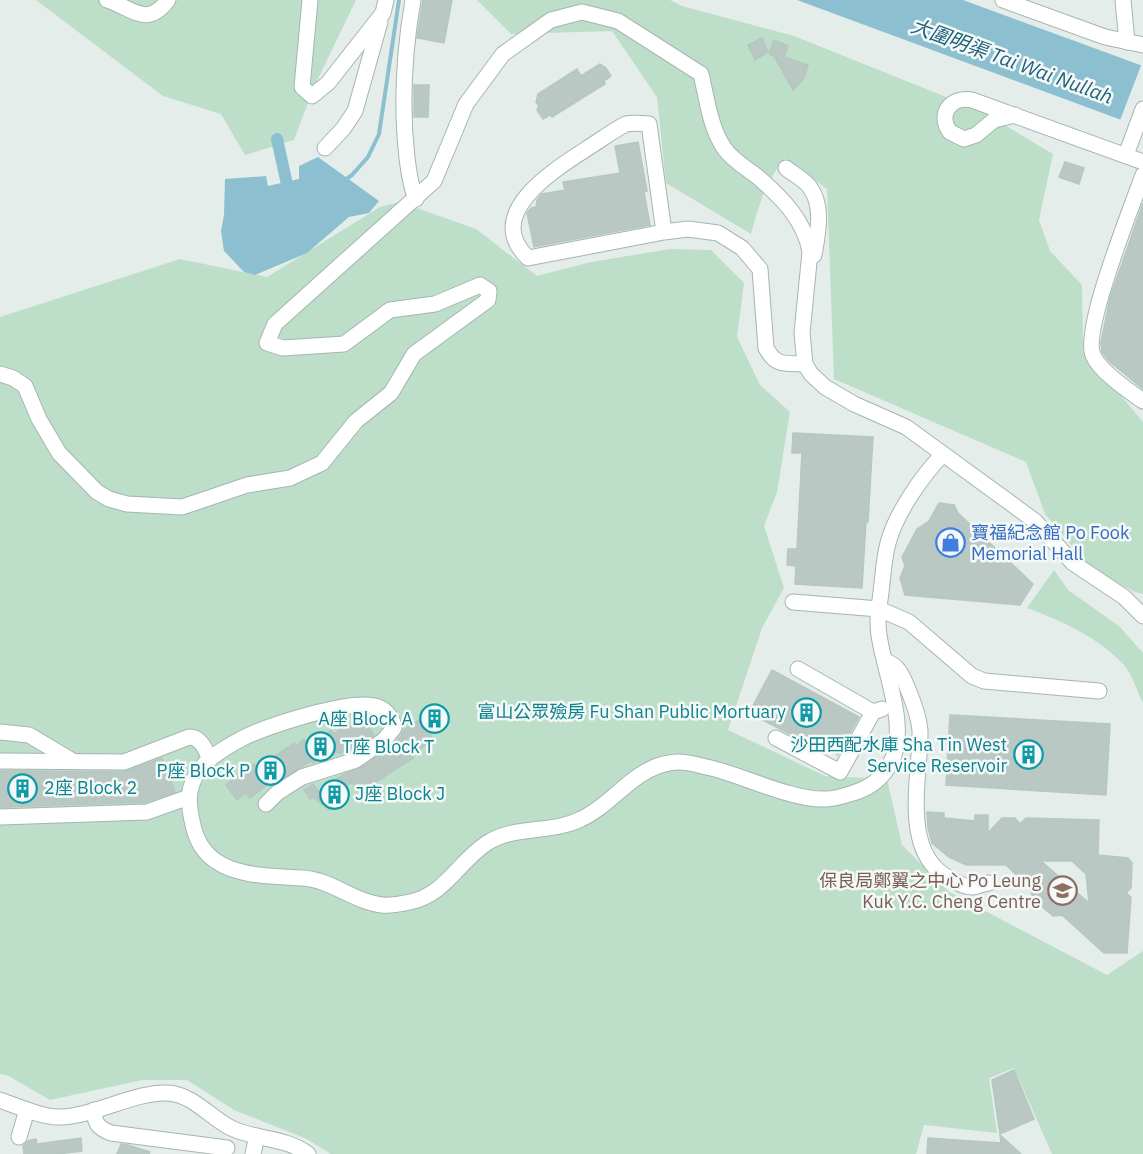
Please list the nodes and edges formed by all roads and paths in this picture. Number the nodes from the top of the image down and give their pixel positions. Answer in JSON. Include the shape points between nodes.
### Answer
{"nodes":[{"id":1,"x":107,"y":0,"type":"edge"},
{"id":2,"x":168,"y":0,"type":"edge"},
{"id":3,"x":310,"y":0,"type":"edge"},
{"id":4,"x":413,"y":0,"type":"edge"},
{"id":5,"x":1003,"y":0,"type":"edge"},
{"id":6,"x":1123,"y":0,"type":"edge"},
{"id":7,"x":385,"y":7,"type":"edge"},
{"id":8,"x":1127,"y":42,"type":"junction"},
{"id":9,"x":1143,"y":45,"type":"edge"},
{"id":10,"x":1143,"y":109,"type":"edge"},
{"id":11,"x":1015,"y":115,"type":"dead end"},
{"id":12,"x":324,"y":148,"type":"dead end"},
{"id":13,"x":1126,"y":156,"type":"junction"},
{"id":14,"x":1143,"y":162,"type":"edge"},
{"id":15,"x":786,"y":168,"type":"dead end"},
{"id":16,"x":1143,"y":175,"type":"edge"},
{"id":17,"x":416,"y":199,"type":"junction"},
{"id":18,"x":664,"y":232,"type":"junction"},
{"id":19,"x":807,"y":290,"type":"junction"},
{"id":20,"x":805,"y":364,"type":"junction"},
{"id":21,"x":0,"y":374,"type":"edge"},
{"id":22,"x":1143,"y":401,"type":"edge"},
{"id":23,"x":943,"y":454,"type":"junction"},
{"id":24,"x":793,"y":602,"type":"dead end"},
{"id":25,"x":879,"y":609,"type":"junction"},
{"id":26,"x":1143,"y":616,"type":"edge"},
{"id":27,"x":885,"y":661,"type":"junction"},
{"id":28,"x":798,"y":669,"type":"dead end"},
{"id":29,"x":1099,"y":691,"type":"dead end"},
{"id":30,"x":894,"y":706,"type":"junction"},
{"id":31,"x":873,"y":712,"type":"junction"},
{"id":32,"x":0,"y":732,"type":"edge"},
{"id":33,"x":776,"y":738,"type":"dead end"},
{"id":34,"x":210,"y":759,"type":"junction"},
{"id":35,"x":71,"y":760,"type":"junction"},
{"id":36,"x":0,"y":762,"type":"edge"},
{"id":37,"x":189,"y":797,"type":"junction"},
{"id":38,"x":266,"y":804,"type":"dead end"},
{"id":39,"x":0,"y":817,"type":"edge"},
{"id":40,"x":989,"y":883,"type":"dead end"},
{"id":41,"x":0,"y":1100,"type":"edge"},
{"id":42,"x":27,"y":1110,"type":"junction"},
{"id":43,"x":94,"y":1110,"type":"junction"},
{"id":44,"x":257,"y":1136,"type":"junction"},
{"id":45,"x":19,"y":1137,"type":"dead end"},
{"id":46,"x":227,"y":1148,"type":"dead end"},
{"id":47,"x":254,"y":1154,"type":"edge"},
{"id":48,"x":308,"y":1154,"type":"edge"}],
"edges":[{"from":1,"to":2,"type":"street","via":[[150,16],[158,13]]},
{"from":3,"to":7,"type":"street","via":[[302,87],[312,96],[328,83]]},
{"from":4,"to":17,"type":"street","via":[[405,48],[404,131],[411,188]]},
{"from":5,"to":8,"type":"street"},
{"from":6,"to":8,"type":"street"},
{"from":7,"to":12,"type":"street","via":[[355,111]]},
{"from":8,"to":9,"type":"street"},
{"from":10,"to":13,"type":"street"},
{"from":11,"to":13,"type":"street"},
{"from":13,"to":14,"type":"street"},
{"from":15,"to":19,"type":"street","via":[[808,186],[817,205],[818,233]]},
{"from":16,"to":22,"type":"street","via":[[1091,335],[1093,355],[1112,378]]},
{"from":17,"to":19,"type":"street","via":[[434,181],[466,104],[503,54],[551,20],[582,12],[618,21],[700,74],[714,130],[725,150],[760,178],[801,224],[810,252]]},
{"from":17,"to":21,"type":"street","via":[[275,324],[267,344],[283,348],[344,344],[390,310],[435,304],[480,285],[489,291],[488,300],[414,354],[390,393],[356,421],[322,463],[290,477],[247,485],[182,507],[127,504],[109,498],[85,482],[59,453],[25,386]]},
{"from":18,"to":18,"type":"street","via":[[528,258],[514,239],[514,219],[523,199],[558,167],[628,123],[649,124]]},
{"from":18,"to":20,"type":"street","via":[[718,232],[742,248],[760,268],[766,348],[772,359]]},
{"from":19,"to":20,"type":"street","via":[[802,333]]},
{"from":20,"to":23,"type":"street","via":[[825,387],[906,427]]},
{"from":23,"to":25,"type":"street","via":[[895,524],[888,542]]},
{"from":23,"to":26,"type":"street","via":[[1035,521],[1073,563],[1124,597]]},
{"from":24,"to":25,"type":"street"},
{"from":25,"to":27,"type":"street"},
{"from":25,"to":29,"type":"street","via":[[909,622],[972,676],[984,681]]},
{"from":27,"to":30,"type":"street"},
{"from":27,"to":40,"type":"street","via":[[898,669],[915,705],[920,729],[915,806],[918,833],[928,857],[941,873],[960,884],[973,887]]},
{"from":28,"to":31,"type":"street"},
{"from":30,"to":31,"type":"street"},
{"from":30,"to":37,"type":"street","via":[[898,726],[893,759],[880,779],[862,790],[823,800],[686,762],[668,763],[650,770],[583,819],[497,837],[482,846],[433,894],[395,905],[364,901],[308,878],[233,871],[199,843]]},
{"from":31,"to":33,"type":"street","via":[[840,772]]},
{"from":32,"to":35,"type":"street","via":[[29,735]]},
{"from":34,"to":35,"type":"street","via":[[202,743],[189,737],[124,762]]},
{"from":34,"to":37,"type":"street","via":[[192,783]]},
{"from":34,"to":38,"type":"street","via":[[244,738],[327,709],[378,706],[393,721],[391,734],[356,760],[302,777]]},
{"from":35,"to":36,"type":"street"},
{"from":37,"to":39,"type":"street","via":[[147,812]]},
{"from":41,"to":42,"type":"street"},
{"from":42,"to":43,"type":"street","via":[[60,1117]]},
{"from":42,"to":45,"type":"street"},
{"from":43,"to":44,"type":"street","via":[[167,1093],[198,1103],[233,1129]]},
{"from":43,"to":46,"type":"street","via":[[100,1129],[111,1133]]},
{"from":44,"to":47,"type":"street"},
{"from":44,"to":48,"type":"street","via":[[285,1142]]}]}
